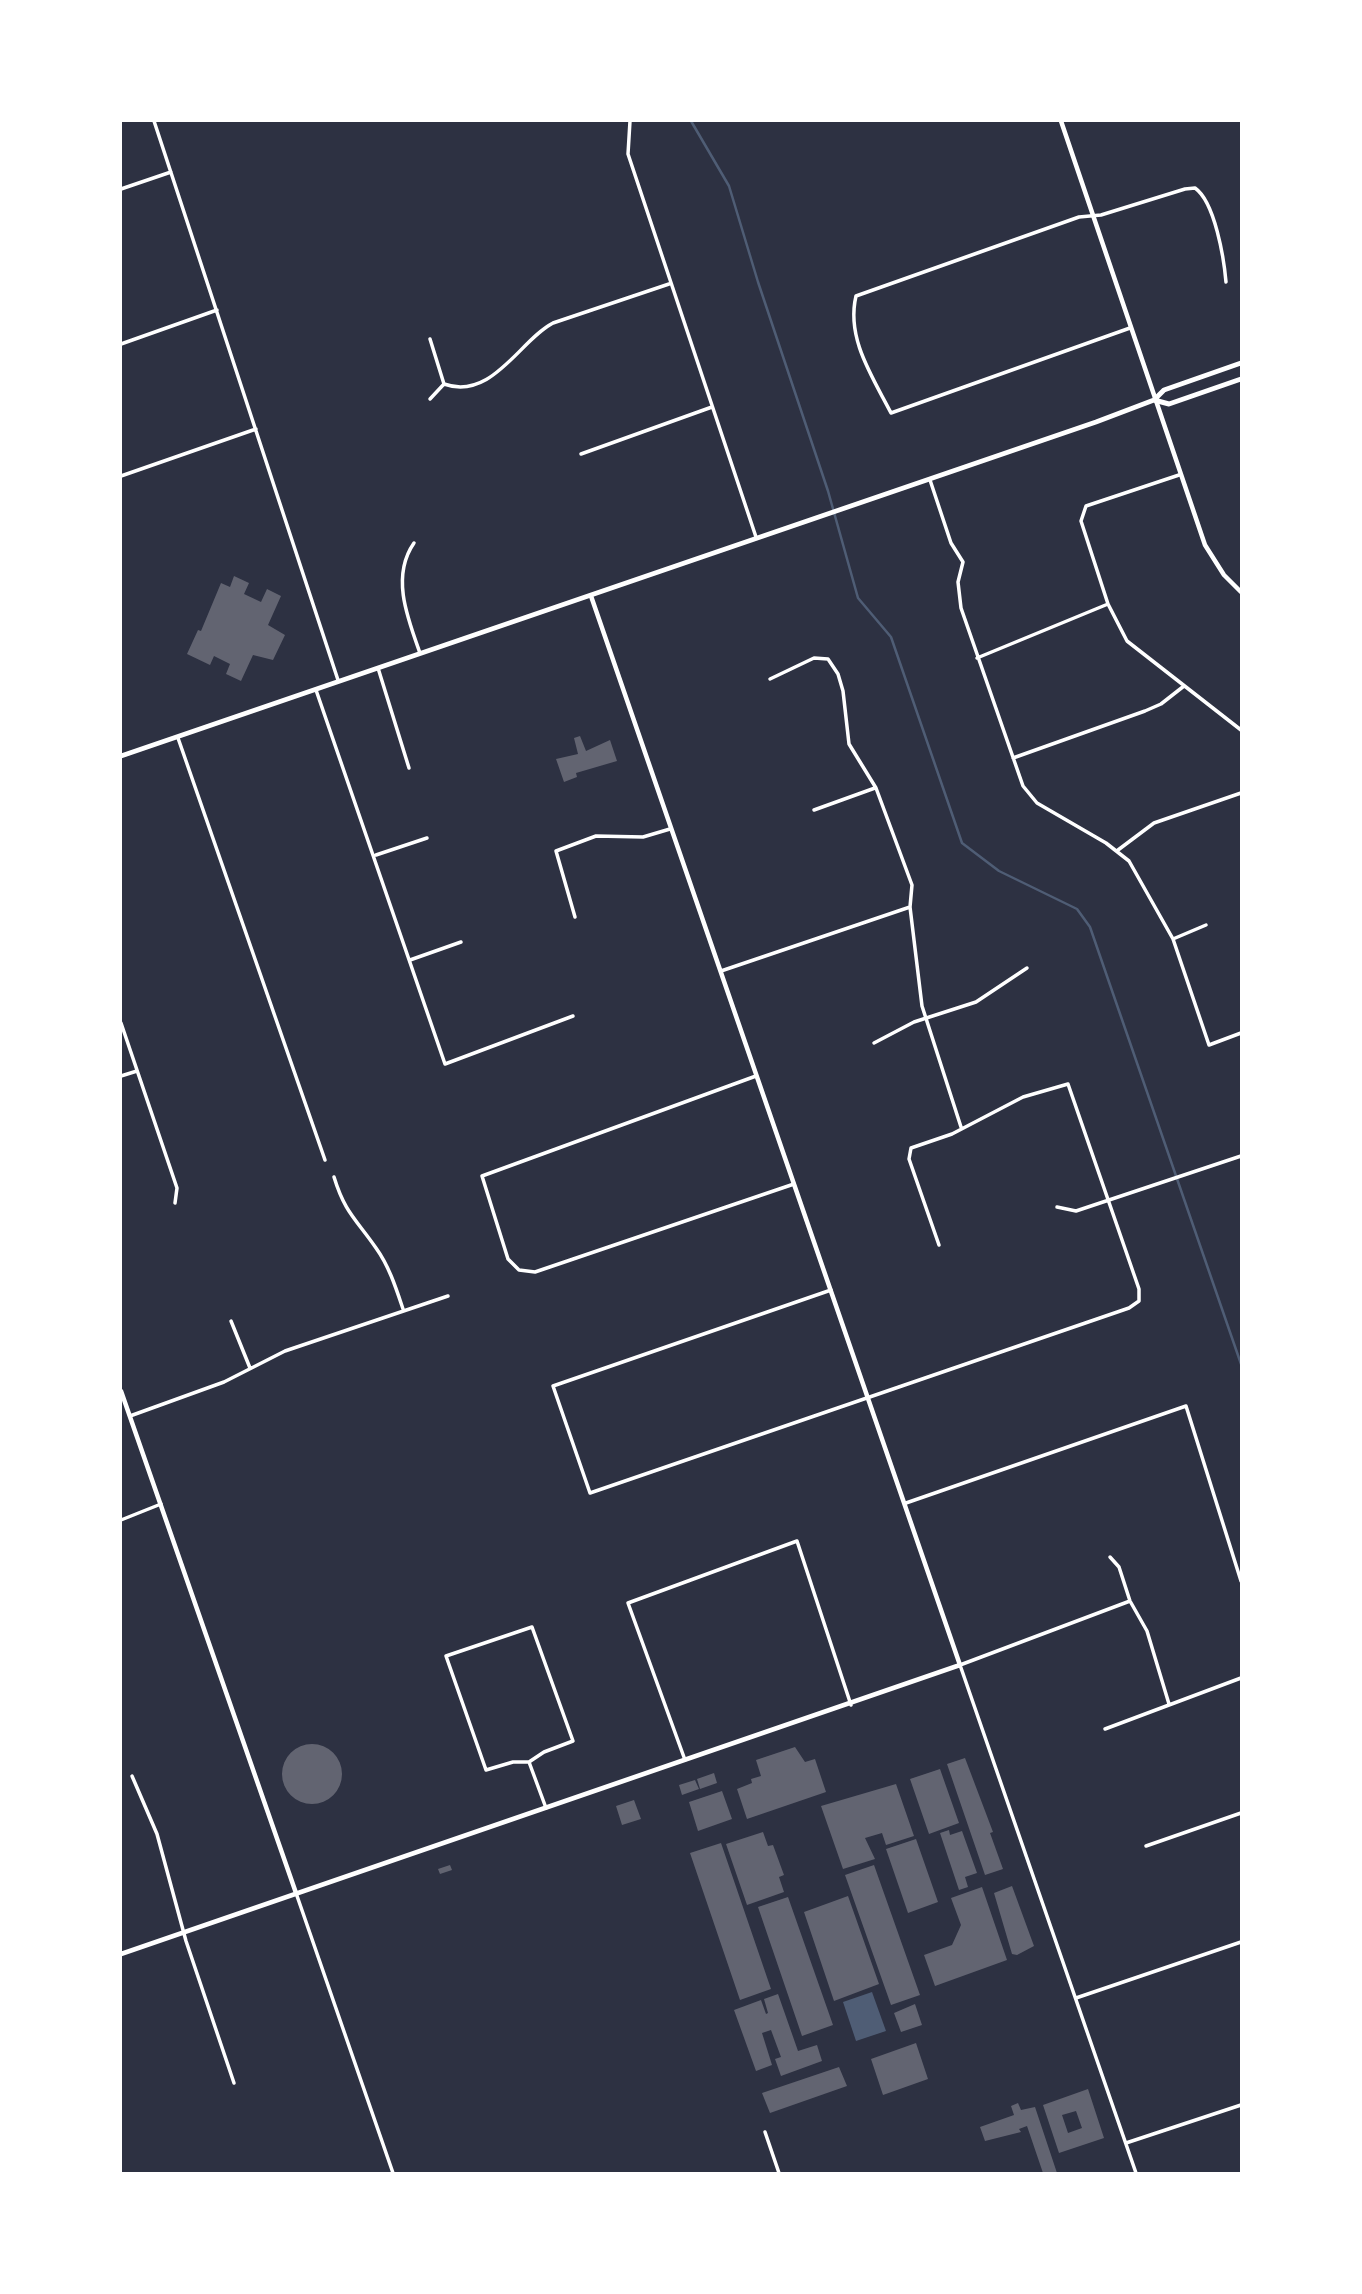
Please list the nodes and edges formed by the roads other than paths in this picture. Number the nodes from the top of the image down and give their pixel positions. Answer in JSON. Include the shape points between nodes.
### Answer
{"nodes":[{"id":1,"x":154,"y":121,"type":"edge"},
{"id":2,"x":630,"y":121,"type":"edge"},
{"id":3,"x":1061,"y":121,"type":"edge"},
{"id":4,"x":171,"y":172,"type":"junction"},
{"id":5,"x":121,"y":189,"type":"edge"},
{"id":6,"x":1092,"y":216,"type":"junction"},
{"id":7,"x":1226,"y":282,"type":"dead end"},
{"id":8,"x":669,"y":284,"type":"junction"},
{"id":9,"x":217,"y":310,"type":"junction"},
{"id":10,"x":1129,"y":328,"type":"junction"},
{"id":11,"x":430,"y":339,"type":"dead end"},
{"id":12,"x":121,"y":344,"type":"edge"},
{"id":13,"x":1241,"y":363,"type":"edge"},
{"id":14,"x":1241,"y":379,"type":"edge"},
{"id":15,"x":444,"y":384,"type":"junction"},
{"id":16,"x":430,"y":399,"type":"dead end"},
{"id":17,"x":1154,"y":400,"type":"junction"},
{"id":18,"x":712,"y":407,"type":"junction"},
{"id":19,"x":256,"y":429,"type":"junction"},
{"id":20,"x":582,"y":454,"type":"dead end"},
{"id":21,"x":1179,"y":475,"type":"junction"},
{"id":22,"x":121,"y":476,"type":"edge"},
{"id":23,"x":930,"y":480,"type":"junction"},
{"id":24,"x":756,"y":537,"type":"junction"},
{"id":25,"x":414,"y":543,"type":"dead end"},
{"id":26,"x":1241,"y":592,"type":"edge"},
{"id":27,"x":591,"y":596,"type":"junction"},
{"id":28,"x":1108,"y":604,"type":"junction"},
{"id":29,"x":420,"y":654,"type":"junction"},
{"id":30,"x":977,"y":658,"type":"junction"},
{"id":31,"x":378,"y":668,"type":"junction"},
{"id":32,"x":770,"y":679,"type":"dead end"},
{"id":33,"x":338,"y":680,"type":"junction"},
{"id":34,"x":1184,"y":686,"type":"junction"},
{"id":35,"x":316,"y":688,"type":"junction"},
{"id":36,"x":1241,"y":730,"type":"edge"},
{"id":37,"x":177,"y":736,"type":"junction"},
{"id":38,"x":121,"y":756,"type":"edge"},
{"id":39,"x":1012,"y":758,"type":"junction"},
{"id":40,"x":409,"y":768,"type":"dead end"},
{"id":41,"x":876,"y":788,"type":"junction"},
{"id":42,"x":1241,"y":793,"type":"edge"},
{"id":43,"x":814,"y":810,"type":"dead end"},
{"id":44,"x":670,"y":829,"type":"junction"},
{"id":45,"x":427,"y":838,"type":"dead end"},
{"id":46,"x":1118,"y":850,"type":"junction"},
{"id":47,"x":376,"y":855,"type":"junction"},
{"id":48,"x":910,"y":907,"type":"junction"},
{"id":49,"x":575,"y":917,"type":"dead end"},
{"id":50,"x":1206,"y":925,"type":"dead end"},
{"id":51,"x":1173,"y":939,"type":"junction"},
{"id":52,"x":461,"y":942,"type":"dead end"},
{"id":53,"x":410,"y":960,"type":"junction"},
{"id":54,"x":1027,"y":968,"type":"dead end"},
{"id":55,"x":721,"y":971,"type":"junction"},
{"id":56,"x":573,"y":1016,"type":"dead end"},
{"id":57,"x":925,"y":1018,"type":"junction"},
{"id":58,"x":121,"y":1023,"type":"edge"},
{"id":59,"x":1241,"y":1033,"type":"edge"},
{"id":60,"x":874,"y":1043,"type":"dead end"},
{"id":61,"x":137,"y":1070,"type":"junction"},
{"id":62,"x":121,"y":1076,"type":"edge"},
{"id":63,"x":757,"y":1076,"type":"junction"},
{"id":64,"x":961,"y":1127,"type":"junction"},
{"id":65,"x":1241,"y":1156,"type":"edge"},
{"id":66,"x":325,"y":1160,"type":"dead end"},
{"id":67,"x":334,"y":1177,"type":"dead end"},
{"id":68,"x":794,"y":1184,"type":"junction"},
{"id":69,"x":1108,"y":1201,"type":"junction"},
{"id":70,"x":175,"y":1203,"type":"dead end"},
{"id":71,"x":1057,"y":1207,"type":"dead end"},
{"id":72,"x":939,"y":1245,"type":"dead end"},
{"id":73,"x":831,"y":1290,"type":"junction"},
{"id":74,"x":448,"y":1296,"type":"dead end"},
{"id":75,"x":403,"y":1309,"type":"junction"},
{"id":76,"x":232,"y":1321,"type":"dead end"},
{"id":77,"x":250,"y":1368,"type":"junction"},
{"id":78,"x":121,"y":1391,"type":"edge"},
{"id":79,"x":868,"y":1397,"type":"junction"},
{"id":80,"x":130,"y":1416,"type":"junction"},
{"id":81,"x":906,"y":1503,"type":"junction"},
{"id":82,"x":161,"y":1504,"type":"junction"},
{"id":83,"x":121,"y":1520,"type":"edge"},
{"id":84,"x":1110,"y":1557,"type":"dead end"},
{"id":85,"x":1241,"y":1581,"type":"edge"},
{"id":86,"x":1130,"y":1601,"type":"junction"},
{"id":87,"x":960,"y":1665,"type":"junction"},
{"id":88,"x":1241,"y":1678,"type":"edge"},
{"id":89,"x":1169,"y":1704,"type":"junction"},
{"id":90,"x":851,"y":1705,"type":"junction"},
{"id":91,"x":1105,"y":1729,"type":"dead end"},
{"id":92,"x":685,"y":1759,"type":"junction"},
{"id":93,"x":529,"y":1762,"type":"junction"},
{"id":94,"x":132,"y":1776,"type":"dead end"},
{"id":95,"x":545,"y":1808,"type":"junction"},
{"id":96,"x":1241,"y":1813,"type":"edge"},
{"id":97,"x":1146,"y":1846,"type":"dead end"},
{"id":98,"x":296,"y":1894,"type":"junction"},
{"id":99,"x":183,"y":1933,"type":"junction"},
{"id":100,"x":1241,"y":1942,"type":"edge"},
{"id":101,"x":121,"y":1954,"type":"edge"},
{"id":102,"x":1076,"y":1998,"type":"junction"},
{"id":103,"x":234,"y":2083,"type":"dead end"},
{"id":104,"x":1241,"y":2105,"type":"edge"},
{"id":105,"x":765,"y":2132,"type":"dead end"},
{"id":106,"x":1126,"y":2143,"type":"junction"},
{"id":107,"x":393,"y":2173,"type":"edge"},
{"id":108,"x":779,"y":2173,"type":"edge"},
{"id":109,"x":1136,"y":2173,"type":"edge"}],
"edges":[{"from":1,"to":4,"type":"street"},
{"from":2,"to":8,"type":"street","via":[[628,154]]},
{"from":3,"to":6,"type":"street"},
{"from":4,"to":5,"type":"street"},
{"from":4,"to":9,"type":"street"},
{"from":6,"to":7,"type":"street","via":[[1195,188],[1205,200],[1223,254]]},
{"from":6,"to":10,"type":"street"},
{"from":6,"to":10,"type":"street","via":[[856,296],[851,316],[862,356],[891,413]]},
{"from":8,"to":15,"type":"street","via":[[553,323],[499,372],[456,387]]},
{"from":8,"to":18,"type":"street"},
{"from":9,"to":12,"type":"street"},
{"from":9,"to":19,"type":"street"},
{"from":10,"to":17,"type":"street"},
{"from":11,"to":15,"type":"street"},
{"from":13,"to":17,"type":"main road","via":[[1164,390]]},
{"from":14,"to":17,"type":"main road","via":[[1169,404]]},
{"from":15,"to":16,"type":"street"},
{"from":17,"to":21,"type":"street"},
{"from":17,"to":23,"type":"main road"},
{"from":18,"to":20,"type":"street"},
{"from":18,"to":24,"type":"street"},
{"from":19,"to":22,"type":"street"},
{"from":19,"to":33,"type":"street"},
{"from":21,"to":26,"type":"street","via":[[1205,545]]},
{"from":21,"to":28,"type":"street","via":[[1086,506],[1080,515]]},
{"from":23,"to":24,"type":"main road"},
{"from":23,"to":30,"type":"street","via":[[951,543],[963,562],[958,582],[961,608]]},
{"from":24,"to":27,"type":"main road"},
{"from":25,"to":29,"type":"street","via":[[403,559],[401,582]]},
{"from":27,"to":29,"type":"main road"},
{"from":27,"to":44,"type":"street"},
{"from":28,"to":30,"type":"street"},
{"from":28,"to":34,"type":"street","via":[[1127,641]]},
{"from":29,"to":31,"type":"main road"},
{"from":30,"to":39,"type":"street"},
{"from":31,"to":33,"type":"main road"},
{"from":31,"to":40,"type":"street"},
{"from":32,"to":41,"type":"street","via":[[814,658],[828,659],[843,691],[849,744]]},
{"from":33,"to":35,"type":"main road"},
{"from":34,"to":36,"type":"street"},
{"from":34,"to":39,"type":"street","via":[[1145,711]]},
{"from":35,"to":37,"type":"main road"},
{"from":35,"to":47,"type":"street"},
{"from":37,"to":38,"type":"main road"},
{"from":37,"to":66,"type":"street"},
{"from":39,"to":46,"type":"street","via":[[1023,786],[1037,803]]},
{"from":41,"to":43,"type":"street"},
{"from":41,"to":48,"type":"street","via":[[912,885]]},
{"from":42,"to":46,"type":"street","via":[[1154,823]]},
{"from":44,"to":49,"type":"street","via":[[643,837],[597,836],[556,851]]},
{"from":44,"to":55,"type":"street"},
{"from":45,"to":47,"type":"street"},
{"from":46,"to":51,"type":"street","via":[[1129,861]]},
{"from":47,"to":53,"type":"street"},
{"from":48,"to":55,"type":"street"},
{"from":48,"to":57,"type":"street"},
{"from":50,"to":51,"type":"street"},
{"from":51,"to":59,"type":"street","via":[[1209,1045]]},
{"from":52,"to":53,"type":"street"},
{"from":53,"to":56,"type":"street","via":[[446,1064]]},
{"from":54,"to":57,"type":"street","via":[[976,1002]]},
{"from":55,"to":63,"type":"street"},
{"from":57,"to":60,"type":"street"},
{"from":57,"to":64,"type":"street"},
{"from":58,"to":61,"type":"street"},
{"from":61,"to":62,"type":"street"},
{"from":61,"to":70,"type":"street","via":[[177,1188]]},
{"from":63,"to":68,"type":"street"},
{"from":63,"to":68,"type":"street","via":[[482,1176],[508,1259],[519,1270],[535,1272]]},
{"from":64,"to":69,"type":"street","via":[[1023,1097],[1068,1084]]},
{"from":64,"to":72,"type":"street","via":[[917,1145],[909,1153]]},
{"from":65,"to":69,"type":"street"},
{"from":67,"to":75,"type":"street","via":[[342,1204],[376,1248]]},
{"from":68,"to":73,"type":"street"},
{"from":69,"to":71,"type":"street","via":[[1076,1212]]},
{"from":69,"to":79,"type":"street","via":[[1139,1289],[1139,1301]]},
{"from":73,"to":79,"type":"street"},
{"from":73,"to":79,"type":"street","via":[[553,1386],[590,1493]]},
{"from":74,"to":75,"type":"street"},
{"from":75,"to":77,"type":"street"},
{"from":76,"to":77,"type":"street"},
{"from":77,"to":80,"type":"street","via":[[225,1382]]},
{"from":78,"to":80,"type":"street"},
{"from":79,"to":81,"type":"street"},
{"from":80,"to":82,"type":"street"},
{"from":81,"to":85,"type":"street","via":[[1186,1406]]},
{"from":81,"to":87,"type":"street"},
{"from":82,"to":83,"type":"street"},
{"from":82,"to":98,"type":"street"},
{"from":84,"to":86,"type":"street","via":[[1119,1567]]},
{"from":86,"to":87,"type":"street"},
{"from":86,"to":89,"type":"street","via":[[1147,1631]]},
{"from":87,"to":90,"type":"street"},
{"from":87,"to":102,"type":"street"},
{"from":88,"to":89,"type":"street"},
{"from":89,"to":91,"type":"street"},
{"from":90,"to":92,"type":"street"},
{"from":90,"to":92,"type":"street","via":[[797,1541],[628,1603]]},
{"from":92,"to":95,"type":"street"},
{"from":93,"to":93,"type":"street","via":[[486,1770],[446,1656],[532,1627],[573,1741]]},
{"from":93,"to":95,"type":"street"},
{"from":94,"to":99,"type":"street","via":[[157,1834]]},
{"from":95,"to":98,"type":"street"},
{"from":96,"to":97,"type":"street"},
{"from":98,"to":99,"type":"street"},
{"from":98,"to":107,"type":"street"},
{"from":99,"to":101,"type":"street"},
{"from":99,"to":103,"type":"street"},
{"from":100,"to":102,"type":"street"},
{"from":102,"to":106,"type":"street"},
{"from":104,"to":106,"type":"street"},
{"from":105,"to":108,"type":"street"},
{"from":106,"to":109,"type":"street"}]}
